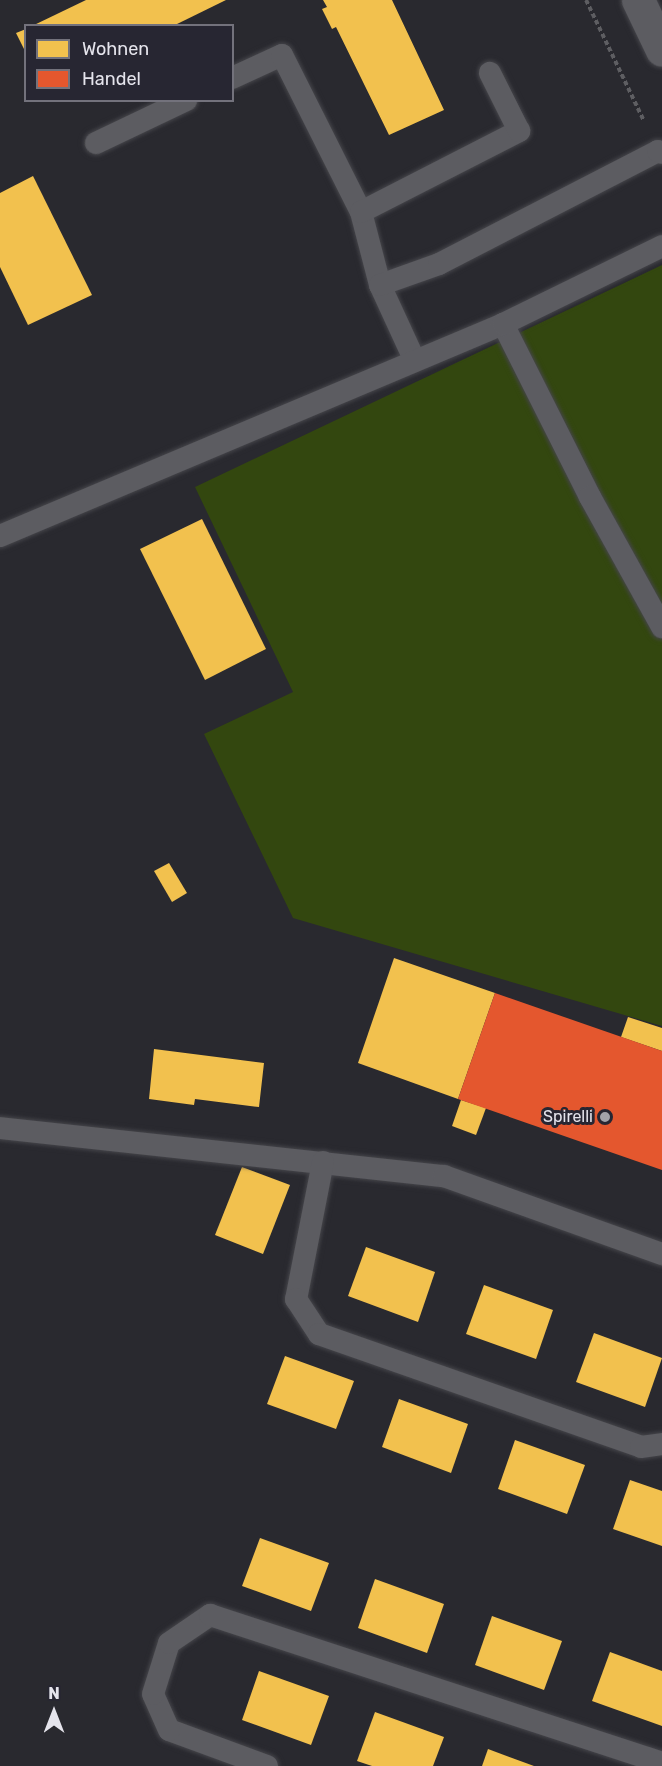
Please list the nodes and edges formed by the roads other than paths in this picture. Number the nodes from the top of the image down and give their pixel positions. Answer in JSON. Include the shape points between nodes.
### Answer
{"nodes":[{"id":1,"x":638,"y":0,"type":"edge"},
{"id":2,"x":662,"y":50,"type":"edge"},
{"id":3,"x":490,"y":73,"type":"dead end"},
{"id":4,"x":234,"y":77,"type":"edge"},
{"id":5,"x":182,"y":102,"type":"edge"},
{"id":6,"x":96,"y":143,"type":"dead end"},
{"id":7,"x":660,"y":152,"type":"edge"},
{"id":8,"x":361,"y":212,"type":"junction"},
{"id":9,"x":662,"y":246,"type":"edge"},
{"id":10,"x":380,"y":285,"type":"junction"},
{"id":11,"x":503,"y":324,"type":"junction"},
{"id":12,"x":414,"y":360,"type":"junction"},
{"id":13,"x":0,"y":536,"type":"edge"},
{"id":14,"x":662,"y":627,"type":"edge"},
{"id":15,"x":0,"y":1128,"type":"edge"},
{"id":16,"x":323,"y":1162,"type":"junction"},
{"id":17,"x":662,"y":1254,"type":"edge"},
{"id":18,"x":662,"y":1444,"type":"edge"},
{"id":19,"x":662,"y":1762,"type":"edge"},
{"id":20,"x":267,"y":1766,"type":"edge"}],
"edges":[{"from":1,"to":2,"type":"main road"},
{"from":3,"to":8,"type":"lane","via":[[519,131]]},
{"from":4,"to":8,"type":"lane","via":[[282,55]]},
{"from":5,"to":6,"type":"lane"},
{"from":7,"to":10,"type":"lane","via":[[439,264]]},
{"from":8,"to":10,"type":"lane"},
{"from":9,"to":11,"type":"lane"},
{"from":10,"to":12,"type":"lane"},
{"from":11,"to":12,"type":"lane"},
{"from":11,"to":14,"type":"lane","via":[[595,507]]},
{"from":12,"to":13,"type":"lane"},
{"from":15,"to":16,"type":"lane"},
{"from":16,"to":17,"type":"lane","via":[[444,1176]]},
{"from":16,"to":18,"type":"lane","via":[[296,1299],[318,1334],[642,1447]]},
{"from":19,"to":20,"type":"lane","via":[[210,1615],[169,1643],[153,1694],[169,1730]]}]}
